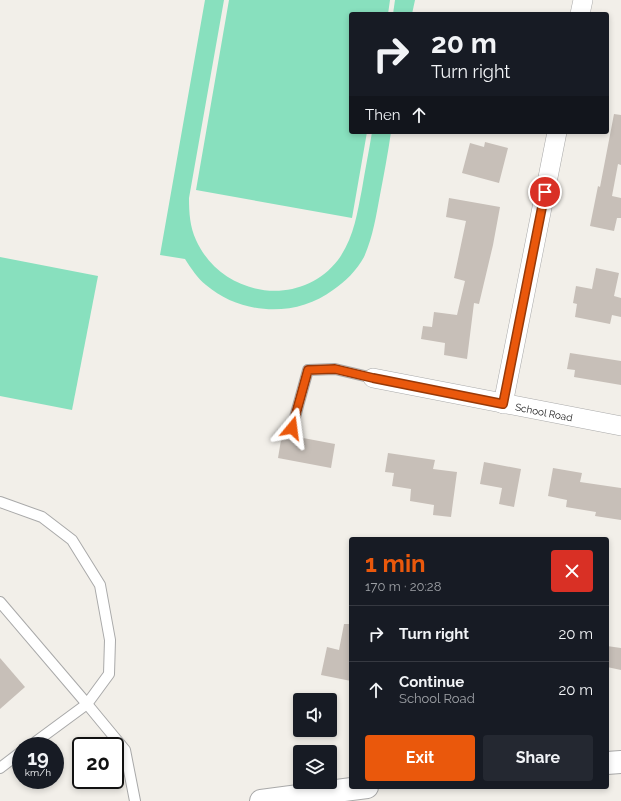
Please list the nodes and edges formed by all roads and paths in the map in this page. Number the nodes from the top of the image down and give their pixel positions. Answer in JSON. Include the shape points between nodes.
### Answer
{"nodes":[{"id":1,"x":583,"y":0,"type":"edge"},
{"id":2,"x":580,"y":12,"type":"edge"},
{"id":3,"x":557,"y":134,"type":"edge"},
{"id":4,"x":373,"y":378,"type":"joint"},
{"id":5,"x":503,"y":404,"type":"junction"},
{"id":6,"x":621,"y":426,"type":"edge"},
{"id":7,"x":292,"y":428,"type":"dead end"},
{"id":8,"x":0,"y":502,"type":"edge"},
{"id":9,"x":0,"y":602,"type":"edge"},
{"id":10,"x":87,"y":704,"type":"junction"},
{"id":11,"x":42,"y":737,"type":"edge"},
{"id":12,"x":12,"y":759,"type":"edge"},
{"id":13,"x":621,"y":762,"type":"edge"},
{"id":14,"x":609,"y":763,"type":"edge"},
{"id":15,"x":0,"y":768,"type":"edge"},
{"id":16,"x":352,"y":789,"type":"edge"},
{"id":17,"x":135,"y":801,"type":"edge"},
{"id":18,"x":261,"y":801,"type":"edge"}],
"edges":[{"from":1,"to":2,"type":"street"},
{"from":3,"to":5,"type":"street"},
{"from":4,"to":5,"type":"street","name":"School Road"},
{"from":4,"to":7,"type":"lane","via":[[335,369],[308,370]]},
{"from":5,"to":6,"type":"street","name":"School Road"},
{"from":8,"to":10,"type":"lane","via":[[42,517],[72,540],[100,585],[110,640],[109,674]]},
{"from":9,"to":10,"type":"lane"},
{"from":10,"to":11,"type":"lane"},
{"from":10,"to":17,"type":"lane","via":[[125,750]]},
{"from":12,"to":15,"type":"lane"},
{"from":13,"to":14,"type":"street"},
{"from":16,"to":18,"type":"street"}]}
